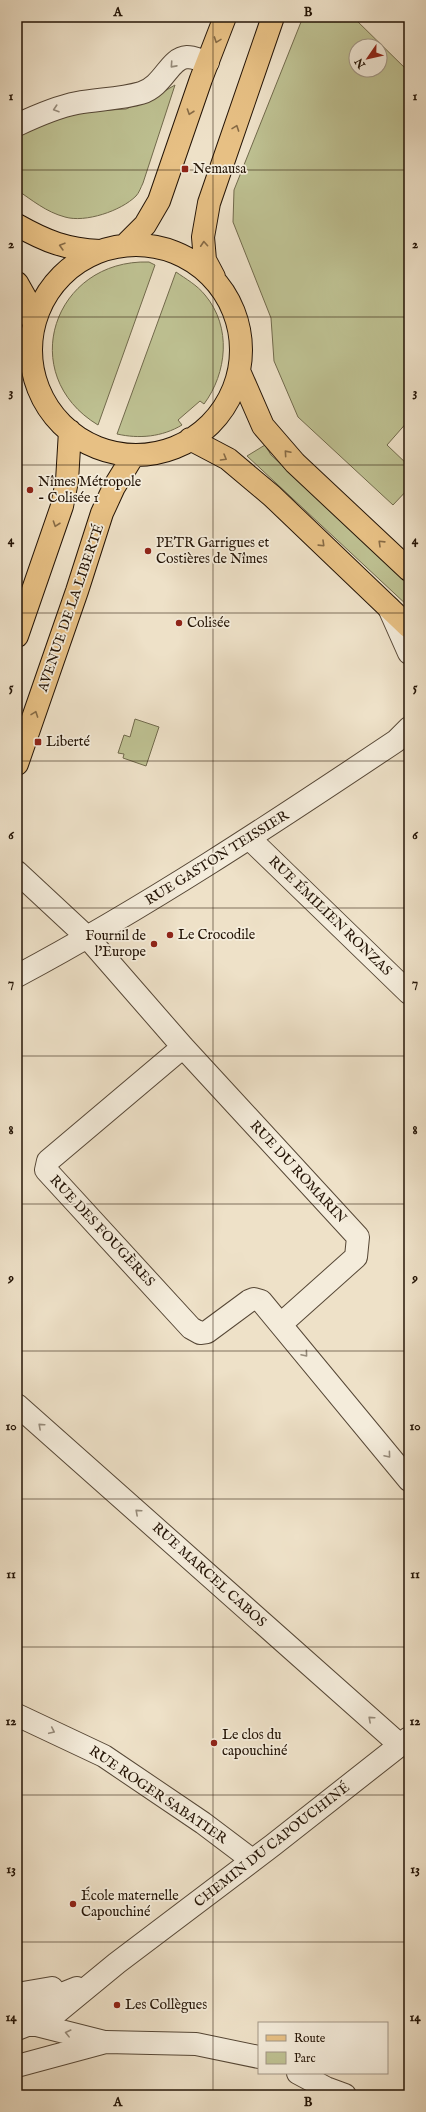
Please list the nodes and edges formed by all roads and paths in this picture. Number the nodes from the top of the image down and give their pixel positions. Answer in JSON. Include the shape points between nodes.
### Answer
{"nodes":[{"id":1,"x":225,"y":17,"type":"edge"},
{"id":2,"x":273,"y":17,"type":"edge"},
{"id":3,"x":208,"y":62,"type":"junction"},
{"id":4,"x":17,"y":125,"type":"edge"},
{"id":5,"x":17,"y":225,"type":"edge"},
{"id":6,"x":125,"y":245,"type":"junction"},
{"id":7,"x":100,"y":251,"type":"junction"},
{"id":8,"x":215,"y":280,"type":"junction"},
{"id":9,"x":17,"y":283,"type":"edge"},
{"id":10,"x":34,"y":325,"type":"junction"},
{"id":11,"x":239,"y":371,"type":"junction"},
{"id":12,"x":70,"y":431,"type":"junction"},
{"id":13,"x":190,"y":440,"type":"junction"},
{"id":14,"x":133,"y":456,"type":"junction"},
{"id":15,"x":409,"y":570,"type":"edge"},
{"id":16,"x":389,"y":607,"type":"junction"},
{"id":17,"x":409,"y":626,"type":"edge"},
{"id":18,"x":17,"y":636,"type":"edge"},
{"id":19,"x":409,"y":653,"type":"edge"},
{"id":20,"x":409,"y":728,"type":"edge"},
{"id":21,"x":17,"y":764,"type":"edge"},
{"id":22,"x":250,"y":839,"type":"junction"},
{"id":23,"x":17,"y":872,"type":"edge"},
{"id":24,"x":88,"y":938,"type":"junction"},
{"id":25,"x":17,"y":976,"type":"edge"},
{"id":26,"x":409,"y":993,"type":"edge"},
{"id":27,"x":183,"y":1047,"type":"junction"},
{"id":28,"x":281,"y":1324,"type":"junction"},
{"id":29,"x":17,"y":1405,"type":"edge"},
{"id":30,"x":409,"y":1480,"type":"edge"},
{"id":31,"x":17,"y":1715,"type":"edge"},
{"id":32,"x":405,"y":1742,"type":"edge"},
{"id":33,"x":252,"y":1860,"type":"junction"},
{"id":34,"x":96,"y":1980,"type":"junction"},
{"id":35,"x":17,"y":1994,"type":"edge"},
{"id":36,"x":21,"y":2022,"type":"edge"},
{"id":37,"x":106,"y":2042,"type":"junction"},
{"id":38,"x":258,"y":2056,"type":"edge"},
{"id":39,"x":17,"y":2066,"type":"edge"},
{"id":40,"x":300,"y":2074,"type":"edge"},
{"id":41,"x":345,"y":2095,"type":"edge"}],
"edges":[{"from":1,"to":3,"type":"main road","one_way":true},
{"from":8,"to":2,"type":"main road","one_way":true,"via":[[205,260],[203,237],[209,203]]},
{"from":3,"to":4,"type":"street","one_way":true,"via":[[188,57],[179,59],[170,66],[160,82],[141,93],[77,103],[54,109]]},
{"from":3,"to":6,"type":"main road","one_way":true,"via":[[159,201],[145,225]]},
{"from":7,"to":5,"type":"main road","one_way":true,"via":[[74,249],[56,244]]},
{"from":6,"to":7,"type":"main road"},
{"from":6,"to":8,"type":"main road","via":[[152,246],[174,252],[195,263]]},
{"from":7,"to":10,"type":"main road","via":[[76,264],[58,280],[42,302]]},
{"from":8,"to":11,"type":"main road","via":[[227,297],[238,327],[241,352]]},
{"from":9,"to":10,"type":"main road","via":[[26,298]]},
{"from":10,"to":12,"type":"main road","via":[[32,352],[37,382],[49,407]]},
{"from":11,"to":13,"type":"main road","via":[[231,394],[220,413]]},
{"from":15,"to":11,"type":"main road","one_way":true,"via":[[295,463],[263,426]]},
{"from":12,"to":14,"type":"main road","via":[[84,442],[103,450]]},
{"from":12,"to":18,"type":"main road","one_way":true,"via":[[68,481],[62,506]]},
{"from":13,"to":14,"type":"main road","via":[[161,451]]},
{"from":13,"to":16,"type":"main road","one_way":true,"via":[[228,459],[272,496]]},
{"from":21,"to":14,"type":"main road","name":"AVENUE DE LA LIBERTÉ","one_way":true,"via":[[102,513]]},
{"from":16,"to":17,"type":"main road"},
{"from":16,"to":19,"type":"street"},
{"from":20,"to":22,"type":"street","name":"RUE GASTON TEISSIER","via":[[396,741]]},
{"from":22,"to":24,"type":"street","name":"RUE GASTON TEISSIER"},
{"from":22,"to":26,"type":"street","name":"RUE ÉMILIEN RONZAS"},
{"from":23,"to":24,"type":"street","name":"RUE DU ROMARIN"},
{"from":24,"to":25,"type":"street","name":"RUE GASTON TEISSIER"},
{"from":24,"to":27,"type":"street","name":"RUE DU ROMARIN"},
{"from":27,"to":28,"type":"street","name":"RUE DU ROMARIN","via":[[358,1237],[356,1257]]},
{"from":27,"to":28,"type":"street","name":"RUE DES FOUGÈRES","via":[[48,1161],[46,1170],[191,1328],[200,1333],[207,1332],[254,1299],[261,1301]]},
{"from":28,"to":30,"type":"street","one_way":true},
{"from":32,"to":29,"type":"street","name":"RUE MARCEL CABOS","one_way":true},
{"from":31,"to":33,"type":"street","name":"RUE ROGER SABATIER","one_way":true,"via":[[104,1756],[203,1823]]},
{"from":32,"to":33,"type":"street","name":"CHEMIN DU CAPOUCHINÉ"},
{"from":33,"to":34,"type":"street","name":"CHEMIN DU CAPOUCHINÉ"},
{"from":34,"to":35,"type":"street"},
{"from":34,"to":36,"type":"street","name":"CHEMIN DU CAPOUCHINÉ","via":[[55,2014]]},
{"from":37,"to":36,"type":"street","one_way":true},
{"from":37,"to":38,"type":"street","via":[[196,2044]]},
{"from":37,"to":39,"type":"street"},
{"from":40,"to":41,"type":"street"}]}
